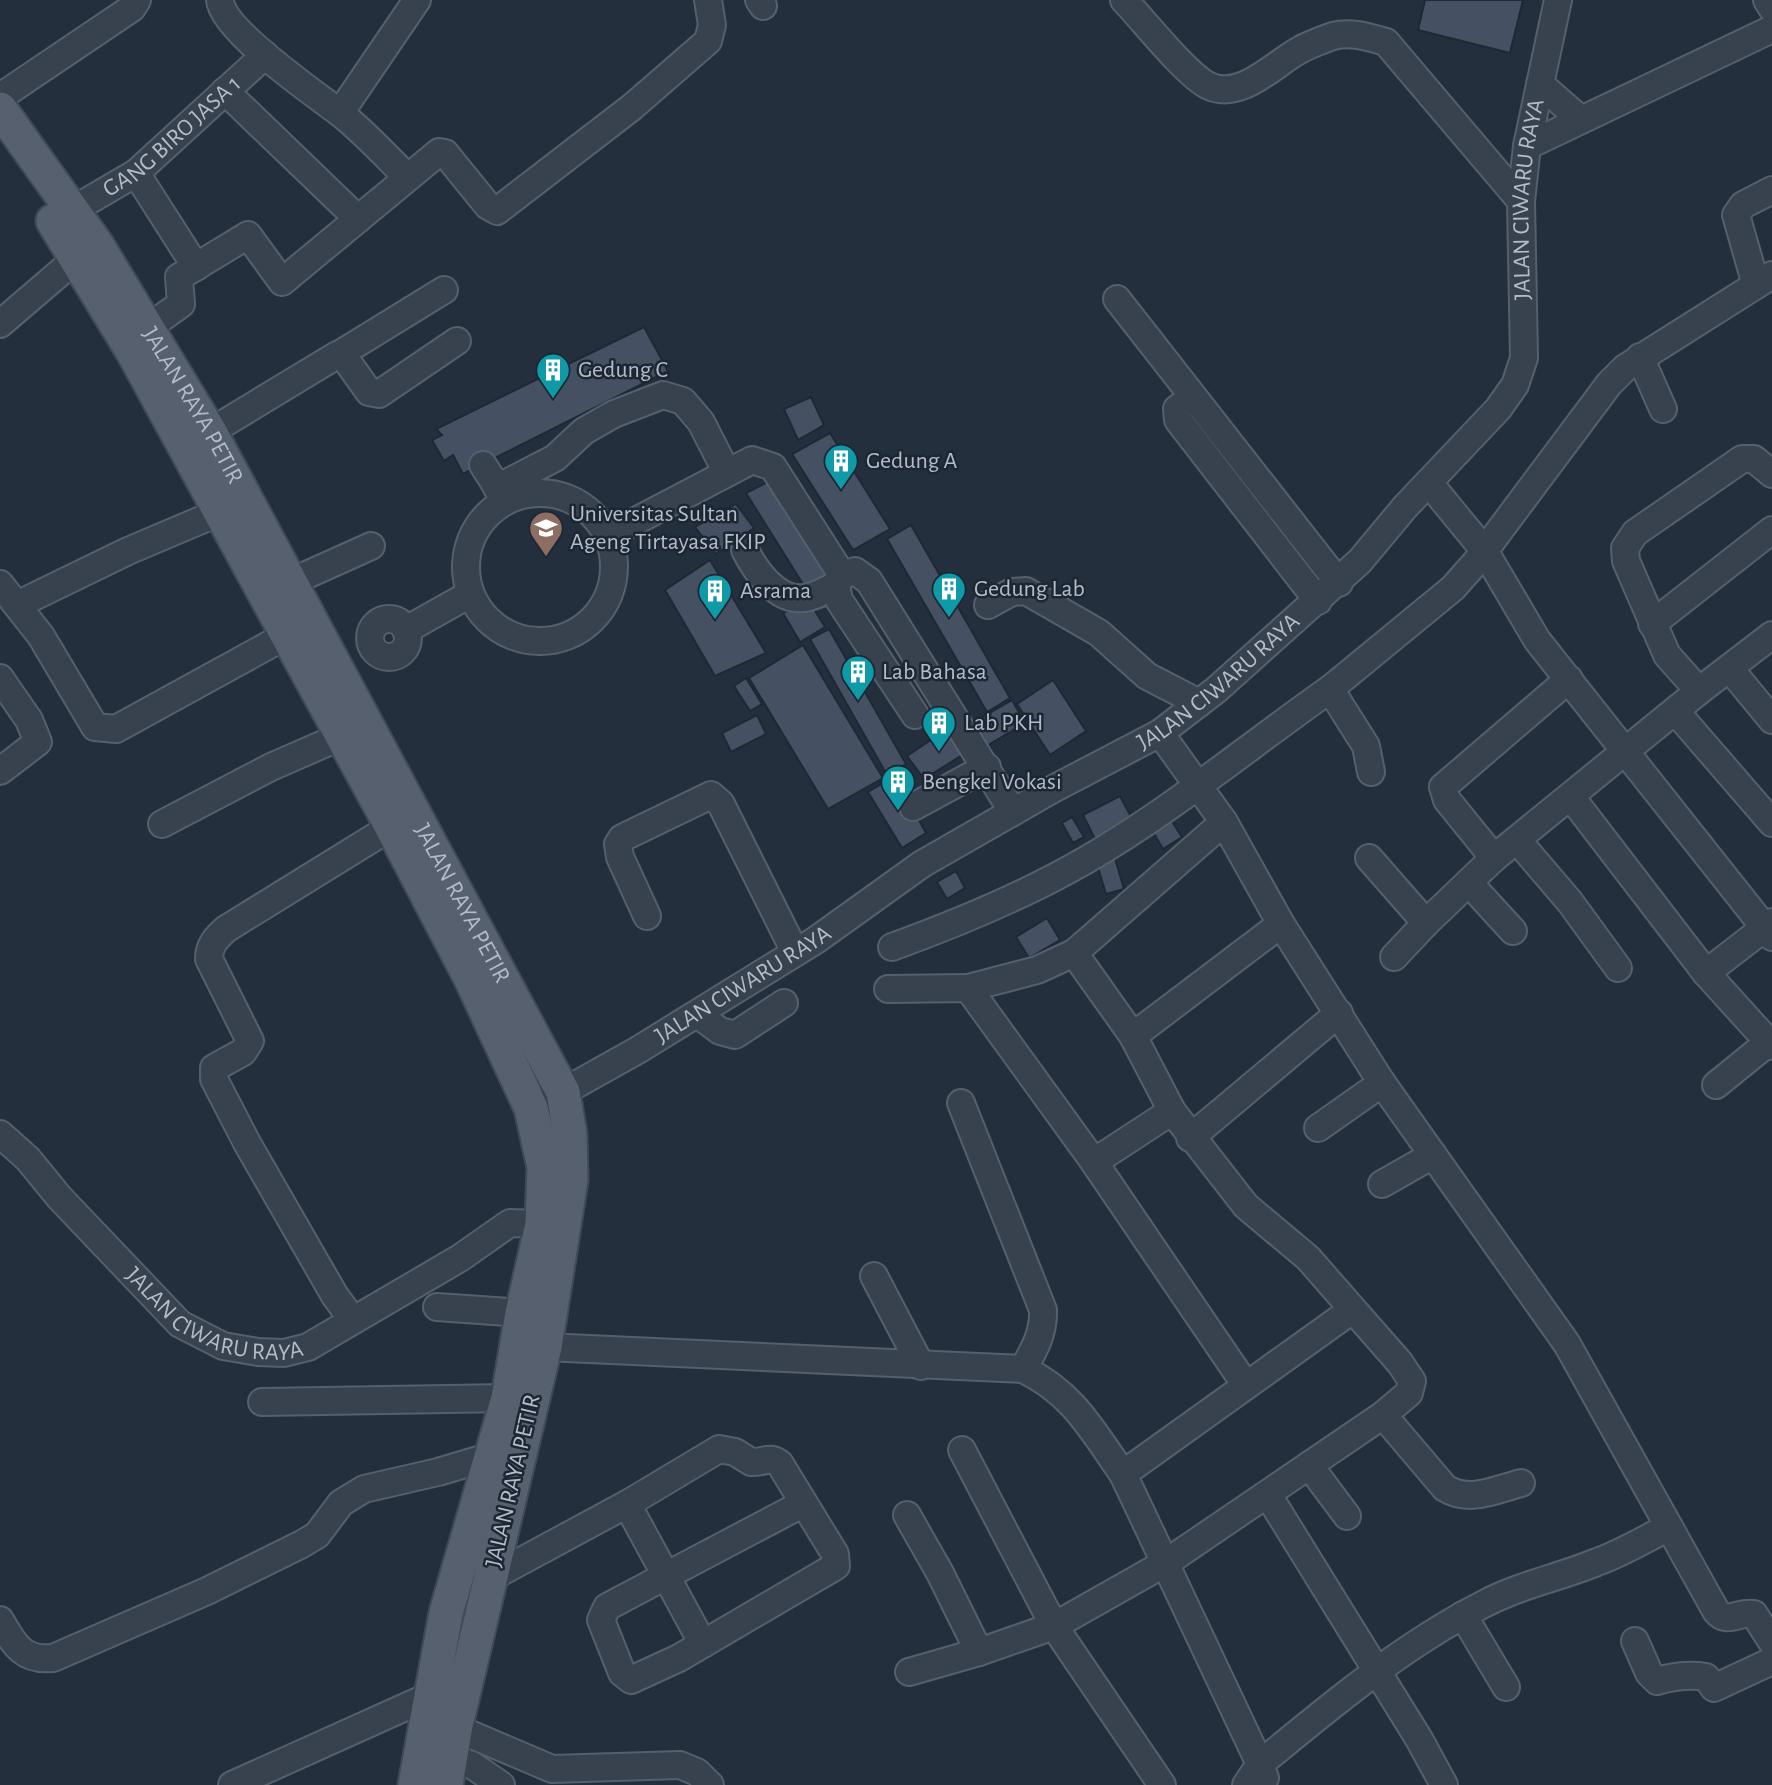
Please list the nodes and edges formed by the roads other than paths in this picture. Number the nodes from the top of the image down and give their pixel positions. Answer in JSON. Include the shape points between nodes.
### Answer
{"nodes":[{"id":1,"x":137,"y":0,"type":"edge"},
{"id":2,"x":220,"y":0,"type":"edge"},
{"id":3,"x":417,"y":0,"type":"edge"},
{"id":4,"x":708,"y":0,"type":"edge"},
{"id":5,"x":1124,"y":0,"type":"edge"},
{"id":6,"x":1558,"y":0,"type":"edge"},
{"id":7,"x":1767,"y":0,"type":"edge"},
{"id":8,"x":1772,"y":8,"type":"edge"},
{"id":9,"x":1772,"y":29,"type":"edge"},
{"id":10,"x":265,"y":55,"type":"junction"},
{"id":11,"x":1540,"y":84,"type":"junction"},
{"id":12,"x":225,"y":91,"type":"junction"},
{"id":13,"x":0,"y":97,"type":"edge"},
{"id":14,"x":0,"y":109,"type":"edge"},
{"id":15,"x":340,"y":113,"type":"junction"},
{"id":16,"x":1581,"y":120,"type":"junction"},
{"id":17,"x":0,"y":142,"type":"edge"},
{"id":18,"x":1527,"y":146,"type":"junction"},
{"id":19,"x":136,"y":173,"type":"junction"},
{"id":20,"x":407,"y":177,"type":"junction"},
{"id":21,"x":1772,"y":190,"type":"edge"},
{"id":22,"x":1521,"y":201,"type":"junction"},
{"id":23,"x":71,"y":211,"type":"junction"},
{"id":24,"x":358,"y":219,"type":"junction"},
{"id":25,"x":77,"y":258,"type":"junction"},
{"id":26,"x":196,"y":267,"type":"junction"},
{"id":27,"x":1764,"y":280,"type":"edge"},
{"id":28,"x":444,"y":290,"type":"dead end"},
{"id":29,"x":1116,"y":299,"type":"dead end"},
{"id":30,"x":0,"y":324,"type":"edge"},
{"id":31,"x":149,"y":327,"type":"junction"},
{"id":32,"x":457,"y":341,"type":"dead end"},
{"id":33,"x":340,"y":354,"type":"junction"},
{"id":34,"x":1640,"y":357,"type":"junction"},
{"id":35,"x":1192,"y":397,"type":"junction"},
{"id":36,"x":1663,"y":409,"type":"dead end"},
{"id":37,"x":210,"y":432,"type":"junction"},
{"id":38,"x":482,"y":466,"type":"dead end"},
{"id":39,"x":727,"y":473,"type":"junction"},
{"id":40,"x":1772,"y":474,"type":"edge"},
{"id":41,"x":1429,"y":484,"type":"junction"},
{"id":42,"x":501,"y":494,"type":"junction"},
{"id":43,"x":220,"y":512,"type":"junction"},
{"id":44,"x":1772,"y":530,"type":"edge"},
{"id":45,"x":607,"y":536,"type":"junction"},
{"id":46,"x":371,"y":546,"type":"dead end"},
{"id":47,"x":746,"y":550,"type":"dead end"},
{"id":48,"x":1312,"y":550,"type":"junction"},
{"id":49,"x":1484,"y":550,"type":"junction"},
{"id":50,"x":1291,"y":566,"type":"junction"},
{"id":51,"x":839,"y":580,"type":"junction"},
{"id":52,"x":290,"y":582,"type":"junction"},
{"id":53,"x":1339,"y":583,"type":"junction"},
{"id":54,"x":0,"y":584,"type":"edge"},
{"id":55,"x":470,"y":594,"type":"junction"},
{"id":56,"x":1318,"y":601,"type":"junction"},
{"id":57,"x":19,"y":604,"type":"junction"},
{"id":58,"x":988,"y":605,"type":"dead end"},
{"id":59,"x":1652,"y":624,"type":"junction"},
{"id":60,"x":287,"y":635,"type":"junction"},
{"id":61,"x":1772,"y":635,"type":"edge"},
{"id":62,"x":332,"y":658,"type":"junction"},
{"id":63,"x":1730,"y":668,"type":"junction"},
{"id":64,"x":0,"y":678,"type":"edge"},
{"id":65,"x":1569,"y":680,"type":"junction"},
{"id":66,"x":1331,"y":689,"type":"junction"},
{"id":67,"x":1699,"y":691,"type":"junction"},
{"id":68,"x":1199,"y":703,"type":"junction"},
{"id":69,"x":1676,"y":713,"type":"junction"},
{"id":70,"x":915,"y":715,"type":"dead end"},
{"id":71,"x":1772,"y":720,"type":"edge"},
{"id":72,"x":1160,"y":733,"type":"junction"},
{"id":73,"x":342,"y":736,"type":"junction"},
{"id":74,"x":1626,"y":754,"type":"junction"},
{"id":75,"x":987,"y":768,"type":"junction"},
{"id":76,"x":0,"y":771,"type":"edge"},
{"id":77,"x":1371,"y":772,"type":"dead end"},
{"id":78,"x":1199,"y":784,"type":"junction"},
{"id":79,"x":1571,"y":797,"type":"junction"},
{"id":80,"x":913,"y":807,"type":"dead end"},
{"id":81,"x":1013,"y":812,"type":"junction"},
{"id":82,"x":1224,"y":821,"type":"junction"},
{"id":83,"x":1772,"y":823,"type":"edge"},
{"id":84,"x":162,"y":824,"type":"dead end"},
{"id":85,"x":391,"y":827,"type":"junction"},
{"id":86,"x":1517,"y":840,"type":"junction"},
{"id":87,"x":1369,"y":858,"type":"dead end"},
{"id":88,"x":1494,"y":858,"type":"junction"},
{"id":89,"x":1469,"y":883,"type":"junction"},
{"id":90,"x":647,"y":916,"type":"dead end"},
{"id":91,"x":1426,"y":923,"type":"junction"},
{"id":92,"x":1281,"y":924,"type":"junction"},
{"id":93,"x":1770,"y":929,"type":"edge"},
{"id":94,"x":1513,"y":931,"type":"dead end"},
{"id":95,"x":891,"y":947,"type":"dead end"},
{"id":96,"x":795,"y":952,"type":"junction"},
{"id":97,"x":1074,"y":953,"type":"junction"},
{"id":98,"x":1394,"y":957,"type":"dead end"},
{"id":99,"x":1618,"y":968,"type":"dead end"},
{"id":100,"x":1706,"y":973,"type":"junction"},
{"id":101,"x":968,"y":988,"type":"junction"},
{"id":102,"x":888,"y":989,"type":"dead end"},
{"id":103,"x":784,"y":1003,"type":"dead end"},
{"id":104,"x":1339,"y":1013,"type":"junction"},
{"id":105,"x":697,"y":1014,"type":"junction"},
{"id":106,"x":1133,"y":1035,"type":"junction"},
{"id":107,"x":1771,"y":1044,"type":"edge"},
{"id":108,"x":1382,"y":1083,"type":"junction"},
{"id":109,"x":1716,"y":1085,"type":"dead end"},
{"id":110,"x":563,"y":1092,"type":"junction"},
{"id":111,"x":961,"y":1103,"type":"dead end"},
{"id":112,"x":531,"y":1108,"type":"junction"},
{"id":113,"x":1172,"y":1111,"type":"junction"},
{"id":114,"x":1318,"y":1128,"type":"dead end"},
{"id":115,"x":0,"y":1134,"type":"edge"},
{"id":116,"x":1190,"y":1138,"type":"junction"},
{"id":117,"x":1433,"y":1155,"type":"junction"},
{"id":118,"x":1094,"y":1162,"type":"junction"},
{"id":119,"x":1382,"y":1184,"type":"dead end"},
{"id":120,"x":542,"y":1224,"type":"junction"},
{"id":121,"x":874,"y":1276,"type":"dead end"},
{"id":122,"x":437,"y":1307,"type":"dead end"},
{"id":123,"x":345,"y":1310,"type":"junction"},
{"id":124,"x":1352,"y":1310,"type":"junction"},
{"id":125,"x":522,"y":1312,"type":"junction"},
{"id":126,"x":545,"y":1348,"type":"junction"},
{"id":127,"x":920,"y":1366,"type":"junction"},
{"id":128,"x":1023,"y":1369,"type":"junction"},
{"id":129,"x":1245,"y":1384,"type":"junction"},
{"id":130,"x":508,"y":1398,"type":"junction"},
{"id":131,"x":262,"y":1402,"type":"dead end"},
{"id":132,"x":1383,"y":1415,"type":"junction"},
{"id":133,"x":962,"y":1450,"type":"dead end"},
{"id":134,"x":492,"y":1456,"type":"junction"},
{"id":135,"x":1309,"y":1465,"type":"junction"},
{"id":136,"x":1123,"y":1474,"type":"junction"},
{"id":137,"x":1521,"y":1483,"type":"dead end"},
{"id":138,"x":1268,"y":1495,"type":"junction"},
{"id":139,"x":804,"y":1503,"type":"junction"},
{"id":140,"x":627,"y":1504,"type":"junction"},
{"id":141,"x":907,"y":1515,"type":"dead end"},
{"id":142,"x":1346,"y":1516,"type":"dead end"},
{"id":143,"x":1669,"y":1527,"type":"junction"},
{"id":144,"x":1167,"y":1562,"type":"junction"},
{"id":145,"x":669,"y":1576,"type":"junction"},
{"id":146,"x":490,"y":1578,"type":"junction"},
{"id":147,"x":1463,"y":1615,"type":"junction"},
{"id":148,"x":0,"y":1620,"type":"edge"},
{"id":149,"x":1054,"y":1626,"type":"junction"},
{"id":150,"x":1634,"y":1641,"type":"dead end"},
{"id":151,"x":1772,"y":1642,"type":"edge"},
{"id":152,"x":703,"y":1644,"type":"junction"},
{"id":153,"x":979,"y":1652,"type":"junction"},
{"id":154,"x":1772,"y":1661,"type":"edge"},
{"id":155,"x":909,"y":1672,"type":"dead end"},
{"id":156,"x":1377,"y":1672,"type":"junction"},
{"id":157,"x":1506,"y":1687,"type":"dead end"},
{"id":158,"x":438,"y":1712,"type":"junction"},
{"id":159,"x":438,"y":1764,"type":"edge"},
{"id":160,"x":632,"y":1777,"type":"edge"},
{"id":161,"x":1258,"y":1778,"type":"edge"},
{"id":162,"x":232,"y":1785,"type":"edge"},
{"id":163,"x":415,"y":1785,"type":"edge"},
{"id":164,"x":501,"y":1785,"type":"edge"},
{"id":165,"x":710,"y":1785,"type":"edge"},
{"id":166,"x":1162,"y":1785,"type":"edge"},
{"id":167,"x":1444,"y":1785,"type":"edge"}],
"edges":[{"from":1,"to":13,"type":"street","via":[[132,8]]},
{"from":2,"to":10,"type":"street","via":[[226,15]]},
{"from":3,"to":15,"type":"street"},
{"from":4,"to":20,"type":"street","via":[[712,25],[708,41],[632,107],[497,211],[442,152]]},
{"from":5,"to":22,"type":"street","via":[[1208,85],[1231,89],[1335,35],[1362,35],[1386,42]]},
{"from":6,"to":11,"type":"street","name":"JALAN CIWARU RAYA"},
{"from":7,"to":8,"type":"street"},
{"from":9,"to":16,"type":"street"},
{"from":10,"to":12,"type":"street","name":"GANG BIRO JASA 1"},
{"from":10,"to":15,"type":"street"},
{"from":11,"to":16,"type":"street"},
{"from":11,"to":18,"type":"street","name":"JALAN CIWARU RAYA"},
{"from":12,"to":19,"type":"street","name":"GANG BIRO JASA 1"},
{"from":12,"to":24,"type":"street"},
{"from":14,"to":23,"type":"main road","name":"JALAN RAYA PETIR"},
{"from":15,"to":20,"type":"street"},
{"from":16,"to":18,"type":"street"},
{"from":17,"to":25,"type":"main road","name":"JALAN RAYA PETIR"},
{"from":18,"to":22,"type":"street","name":"JALAN CIWARU RAYA"},
{"from":19,"to":23,"type":"street","name":"GANG BIRO JASA 1"},
{"from":19,"to":26,"type":"street"},
{"from":20,"to":24,"type":"street"},
{"from":21,"to":27,"type":"street","via":[[1744,205],[1736,215]]},
{"from":22,"to":41,"type":"street","name":"JALAN CIWARU RAYA","via":[[1524,358],[1515,385],[1498,409]]},
{"from":23,"to":31,"type":"main road","name":"JALAN RAYA PETIR"},
{"from":24,"to":26,"type":"street","via":[[282,282],[248,235]]},
{"from":25,"to":30,"type":"street"},
{"from":25,"to":43,"type":"main road","name":"JALAN RAYA PETIR"},
{"from":26,"to":31,"type":"street","via":[[177,281],[181,304]]},
{"from":27,"to":34,"type":"street"},
{"from":28,"to":33,"type":"street"},
{"from":29,"to":35,"type":"street"},
{"from":31,"to":37,"type":"main road","name":"JALAN RAYA PETIR"},
{"from":32,"to":33,"type":"street","via":[[379,394],[369,392]]},
{"from":33,"to":37,"type":"street"},
{"from":34,"to":36,"type":"street"},
{"from":34,"to":49,"type":"street","via":[[1609,384]]},
{"from":35,"to":48,"type":"street"},
{"from":35,"to":50,"type":"street","via":[[1177,409],[1178,420]]},
{"from":37,"to":52,"type":"main road","name":"JALAN RAYA PETIR"},
{"from":38,"to":42,"type":"street"},
{"from":39,"to":42,"type":"street","via":[[701,422],[684,401],[663,395],[584,431],[555,458]]},
{"from":39,"to":45,"type":"street"},
{"from":39,"to":51,"type":"street","via":[[752,460],[774,467]]},
{"from":40,"to":59,"type":"street","via":[[1754,459],[1742,459],[1628,540],[1626,561]]},
{"from":41,"to":49,"type":"street"},
{"from":41,"to":53,"type":"street","name":"JALAN CIWARU RAYA"},
{"from":42,"to":45,"type":"street","via":[[539,492],[567,498],[591,513]]},
{"from":42,"to":55,"type":"street","via":[[469,543],[465,569]]},
{"from":43,"to":57,"type":"street"},
{"from":43,"to":60,"type":"main road","name":"JALAN RAYA PETIR"},
{"from":44,"to":59,"type":"street"},
{"from":45,"to":55,"type":"street","via":[[614,563],[610,591],[597,615],[575,633],[535,641],[508,634],[485,618]]},
{"from":46,"to":52,"type":"street"},
{"from":47,"to":51,"type":"street","via":[[754,570],[789,597],[802,599]]},
{"from":48,"to":50,"type":"street"},
{"from":48,"to":53,"type":"street"},
{"from":49,"to":65,"type":"street","via":[[1537,640]]},
{"from":49,"to":66,"type":"street","via":[[1453,588]]},
{"from":50,"to":56,"type":"street"},
{"from":51,"to":70,"type":"street","via":[[839,600]]},
{"from":51,"to":75,"type":"street","via":[[855,571],[869,581]]},
{"from":52,"to":62,"type":"main road","name":"JALAN RAYA PETIR"},
{"from":53,"to":56,"type":"street","name":"JALAN CIWARU RAYA"},
{"from":54,"to":57,"type":"street"},
{"from":55,"to":62,"type":"street","via":[[406,630],[399,621],[382,620],[372,629],[370,642]]},
{"from":56,"to":68,"type":"street","name":"JALAN CIWARU RAYA"},
{"from":57,"to":60,"type":"street","via":[[95,727],[104,729],[116,729]]},
{"from":58,"to":68,"type":"street","via":[[1013,592],[1026,591],[1099,633],[1147,676]]},
{"from":59,"to":67,"type":"street","via":[[1667,655]]},
{"from":60,"to":73,"type":"main road","name":"JALAN RAYA PETIR"},
{"from":61,"to":63,"type":"street"},
{"from":62,"to":110,"type":"main road","name":"JALAN RAYA PETIR"},
{"from":63,"to":67,"type":"street"},
{"from":63,"to":71,"type":"street"},
{"from":64,"to":76,"type":"street","via":[[38,741]]},
{"from":65,"to":74,"type":"street"},
{"from":65,"to":88,"type":"street","via":[[1443,786],[1447,800]]},
{"from":66,"to":77,"type":"street","via":[[1366,746]]},
{"from":66,"to":78,"type":"street"},
{"from":67,"to":69,"type":"street"},
{"from":68,"to":72,"type":"street","name":"JALAN CIWARU RAYA"},
{"from":69,"to":74,"type":"street"},
{"from":69,"to":83,"type":"street"},
{"from":72,"to":78,"type":"street"},
{"from":72,"to":81,"type":"street","name":"JALAN CIWARU RAYA"},
{"from":73,"to":84,"type":"street"},
{"from":73,"to":85,"type":"main road","name":"JALAN RAYA PETIR"},
{"from":74,"to":79,"type":"street"},
{"from":74,"to":93,"type":"street"},
{"from":75,"to":80,"type":"street"},
{"from":75,"to":81,"type":"street"},
{"from":78,"to":82,"type":"street"},
{"from":78,"to":95,"type":"street","via":[[1085,860],[964,921]]},
{"from":79,"to":86,"type":"street"},
{"from":79,"to":100,"type":"street"},
{"from":81,"to":96,"type":"street","name":"JALAN CIWARU RAYA","via":[[922,864]]},
{"from":82,"to":92,"type":"street"},
{"from":82,"to":97,"type":"street"},
{"from":85,"to":112,"type":"main road","name":"JALAN RAYA PETIR","via":[[471,979]]},
{"from":85,"to":123,"type":"street","via":[[226,929],[209,952],[250,1041],[243,1052],[214,1068],[214,1079]]},
{"from":86,"to":88,"type":"street"},
{"from":86,"to":99,"type":"street"},
{"from":87,"to":91,"type":"street"},
{"from":88,"to":89,"type":"street"},
{"from":89,"to":91,"type":"street"},
{"from":89,"to":94,"type":"street"},
{"from":90,"to":96,"type":"street","via":[[618,844],[711,795],[721,804]]},
{"from":91,"to":98,"type":"street"},
{"from":92,"to":104,"type":"street"},
{"from":92,"to":106,"type":"street"},
{"from":93,"to":100,"type":"street"},
{"from":96,"to":105,"type":"street","name":"JALAN CIWARU RAYA"},
{"from":97,"to":101,"type":"street","via":[[1037,970]]},
{"from":97,"to":106,"type":"street"},
{"from":100,"to":107,"type":"street"},
{"from":101,"to":102,"type":"street"},
{"from":101,"to":118,"type":"street"},
{"from":103,"to":105,"type":"street","via":[[735,1035],[720,1031]]},
{"from":104,"to":108,"type":"street"},
{"from":104,"to":116,"type":"street"},
{"from":105,"to":110,"type":"street","name":"JALAN CIWARU RAYA"},
{"from":106,"to":113,"type":"street"},
{"from":107,"to":109,"type":"street"},
{"from":108,"to":114,"type":"street"},
{"from":108,"to":117,"type":"street"},
{"from":110,"to":112,"type":"street","name":"JALAN CIWARU RAYA"},
{"from":110,"to":126,"type":"main road","name":"JALAN RAYA PETIR","via":[[571,1180]]},
{"from":111,"to":128,"type":"street","via":[[1043,1310],[1038,1342]]},
{"from":112,"to":120,"type":"main road","name":"JALAN RAYA PETIR","via":[[544,1167]]},
{"from":113,"to":116,"type":"street"},
{"from":113,"to":118,"type":"street"},
{"from":115,"to":123,"type":"street","name":"JALAN CIWARU RAYA","via":[[28,1159],[164,1312],[198,1335],[223,1346],[284,1353],[309,1346]]},
{"from":116,"to":124,"type":"street","via":[[1246,1206],[1308,1258]]},
{"from":117,"to":119,"type":"street"},
{"from":117,"to":143,"type":"street","via":[[1567,1344]]},
{"from":118,"to":129,"type":"street"},
{"from":120,"to":123,"type":"street","name":"JALAN CIWARU RAYA","via":[[510,1223],[460,1258]]},
{"from":120,"to":125,"type":"main road","name":"JALAN RAYA PETIR"},
{"from":121,"to":127,"type":"street"},
{"from":122,"to":125,"type":"street"},
{"from":124,"to":129,"type":"street"},
{"from":124,"to":132,"type":"street","via":[[1412,1381],[1409,1392]]},
{"from":125,"to":130,"type":"main road","name":"JALAN RAYA PETIR"},
{"from":126,"to":127,"type":"street"},
{"from":126,"to":146,"type":"main road","name":"JALAN RAYA PETIR"},
{"from":127,"to":128,"type":"street"},
{"from":128,"to":136,"type":"street","via":[[1074,1403]]},
{"from":129,"to":136,"type":"street"},
{"from":130,"to":131,"type":"street"},
{"from":130,"to":134,"type":"main road","name":"JALAN RAYA PETIR"},
{"from":132,"to":135,"type":"street"},
{"from":132,"to":137,"type":"street","via":[[1445,1488],[1458,1496]]},
{"from":133,"to":149,"type":"street"},
{"from":134,"to":148,"type":"street","via":[[364,1489],[341,1503],[317,1535],[302,1544],[53,1658],[26,1657]]},
{"from":134,"to":158,"type":"main road","name":"JALAN RAYA PETIR","via":[[446,1613]]},
{"from":135,"to":138,"type":"street"},
{"from":135,"to":142,"type":"street"},
{"from":136,"to":144,"type":"street"},
{"from":138,"to":144,"type":"street"},
{"from":138,"to":156,"type":"street"},
{"from":139,"to":140,"type":"street","via":[[777,1461],[751,1462],[724,1449]]},
{"from":139,"to":145,"type":"street"},
{"from":139,"to":152,"type":"street","via":[[835,1554],[836,1566]]},
{"from":140,"to":145,"type":"street"},
{"from":140,"to":146,"type":"street"},
{"from":141,"to":153,"type":"street"},
{"from":143,"to":147,"type":"street","via":[[1597,1562],[1523,1585]]},
{"from":143,"to":151,"type":"street","via":[[1721,1617],[1754,1614]]},
{"from":144,"to":149,"type":"street"},
{"from":144,"to":161,"type":"street"},
{"from":145,"to":152,"type":"street"},
{"from":145,"to":152,"type":"street","via":[[614,1601],[603,1613],[601,1620],[622,1673],[631,1680],[639,1678]]},
{"from":146,"to":158,"type":"main road","name":"JALAN RAYA PETIR"},
{"from":147,"to":156,"type":"street"},
{"from":147,"to":157,"type":"street"},
{"from":149,"to":153,"type":"street"},
{"from":149,"to":166,"type":"street"},
{"from":150,"to":154,"type":"street","via":[[1657,1681],[1675,1675],[1701,1676],[1714,1688]]},
{"from":153,"to":155,"type":"street"},
{"from":156,"to":161,"type":"street"},
{"from":156,"to":167,"type":"street"},
{"from":158,"to":159,"type":"main road","name":"JALAN RAYA PETIR"},
{"from":158,"to":160,"type":"street","via":[[519,1757],[552,1769]]},
{"from":158,"to":162,"type":"street"},
{"from":159,"to":163,"type":"main road","name":"JALAN RAYA PETIR"},
{"from":159,"to":164,"type":"street","via":[[472,1765]]},
{"from":160,"to":165,"type":"street","via":[[680,1765],[697,1772]]}]}
